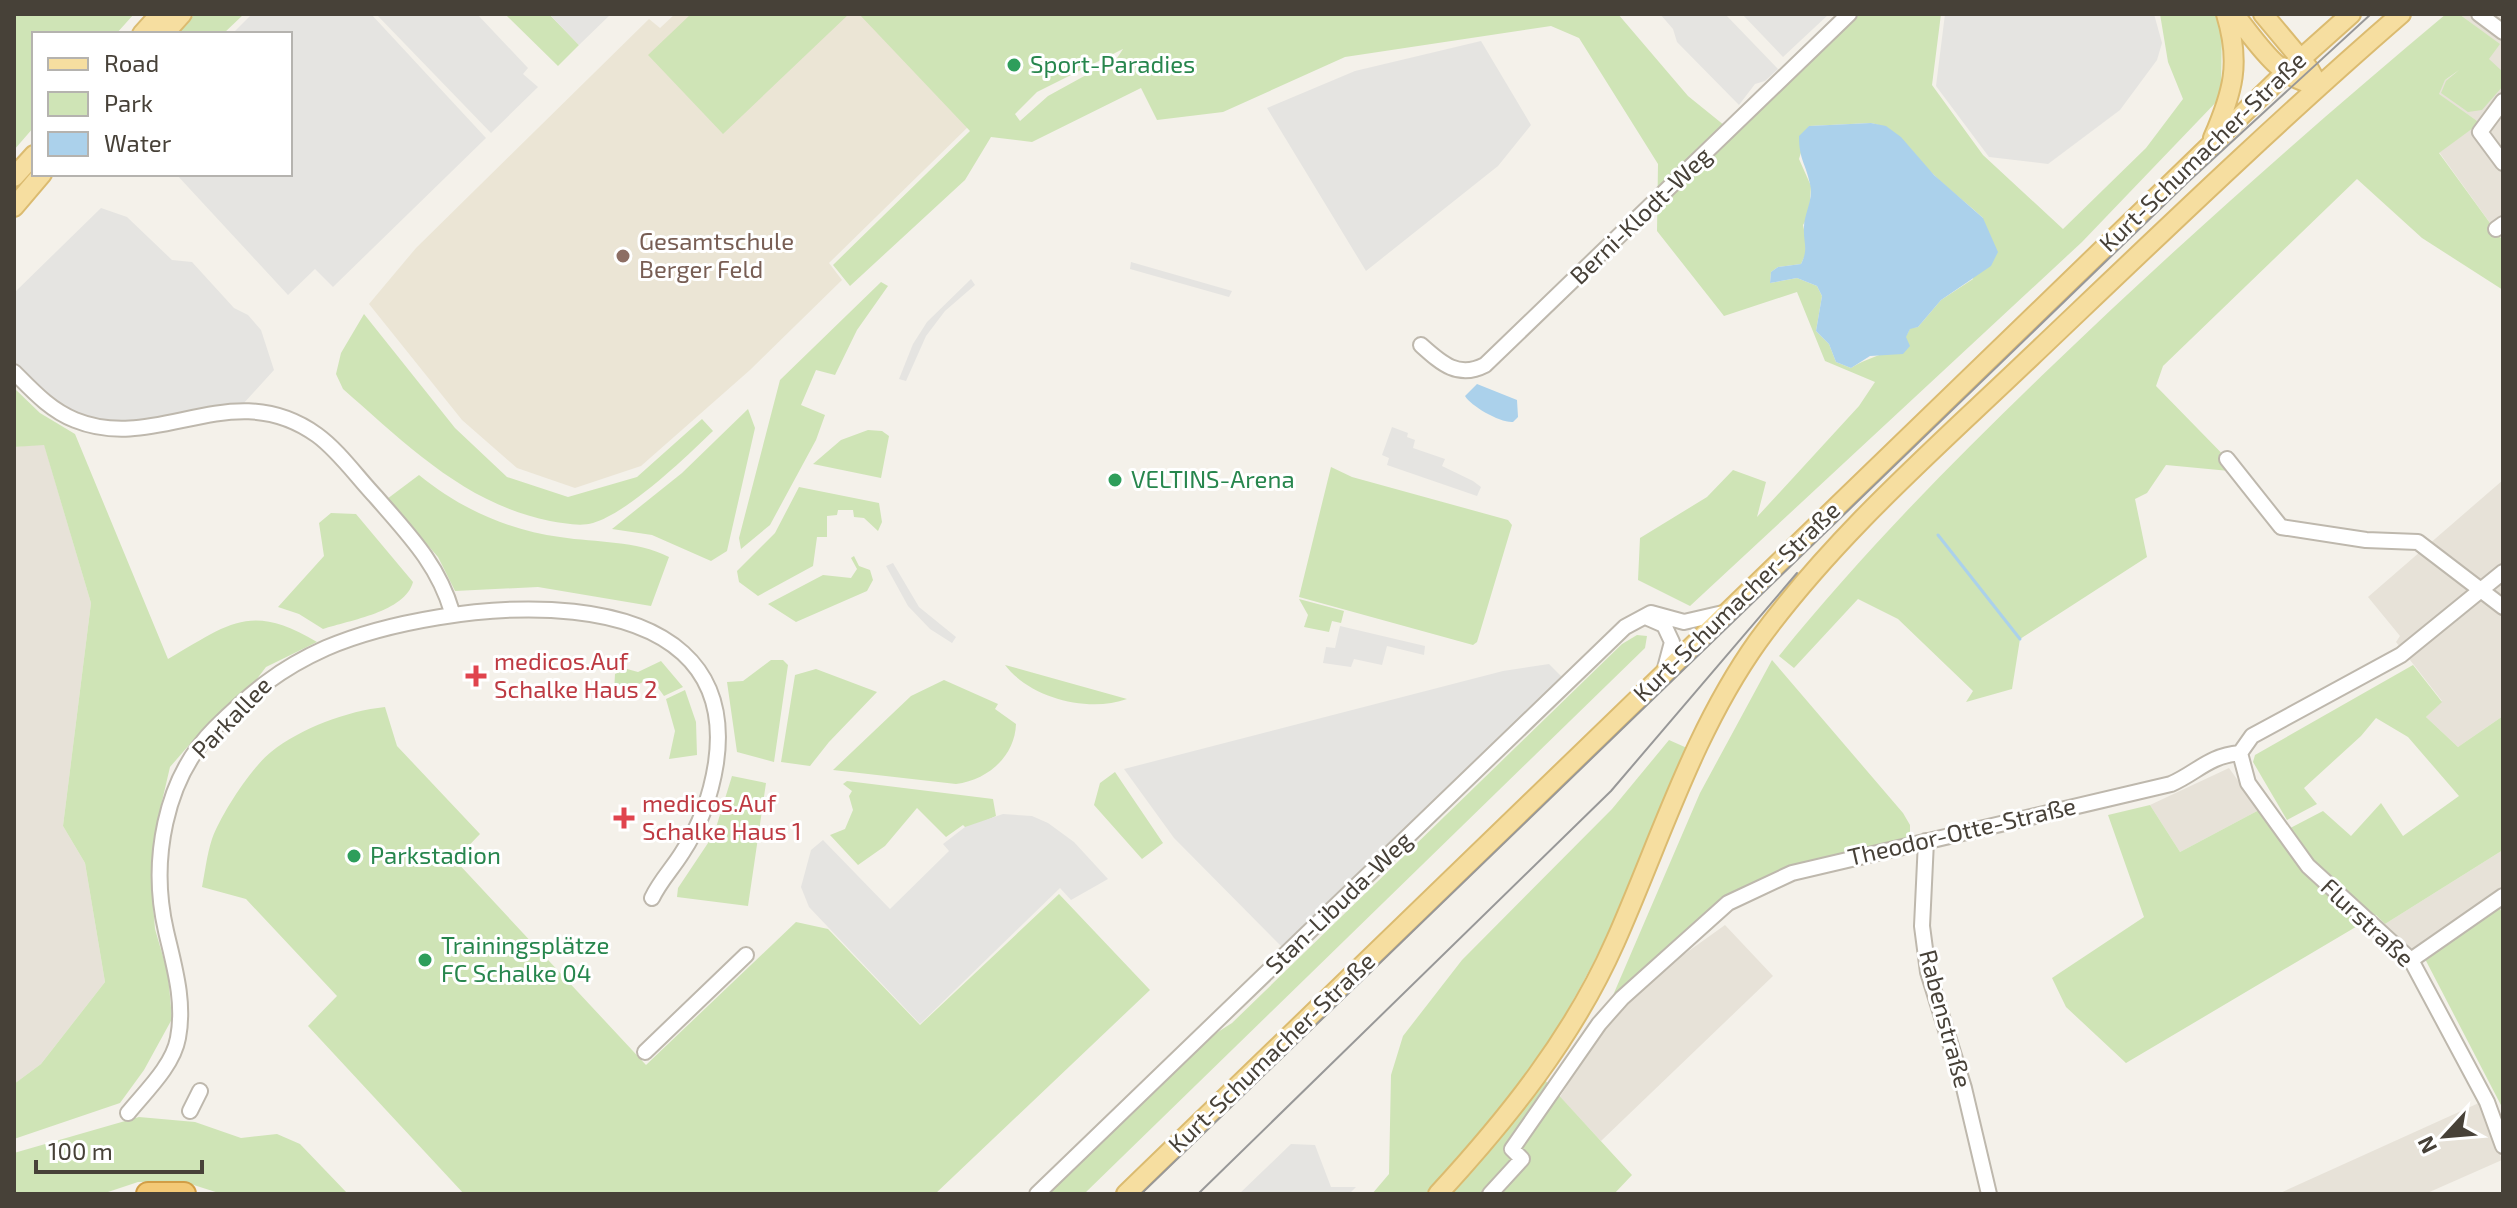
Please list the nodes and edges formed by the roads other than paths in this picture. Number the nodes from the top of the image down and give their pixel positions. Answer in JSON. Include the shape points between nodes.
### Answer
{"nodes":[{"id":1,"x":160,"y":14,"type":"edge"},
{"id":2,"x":182,"y":14,"type":"edge"},
{"id":3,"x":1849,"y":14,"type":"edge"},
{"id":4,"x":2226,"y":14,"type":"edge"},
{"id":5,"x":2234,"y":14,"type":"edge"},
{"id":6,"x":2263,"y":14,"type":"edge"},
{"id":7,"x":2351,"y":14,"type":"edge"},
{"id":8,"x":2401,"y":14,"type":"edge"},
{"id":9,"x":2479,"y":14,"type":"edge"},
{"id":10,"x":144,"y":32,"type":"edge"},
{"id":11,"x":166,"y":32,"type":"edge"},
{"id":12,"x":2503,"y":32,"type":"edge"},
{"id":13,"x":2301,"y":58,"type":"junction"},
{"id":14,"x":2285,"y":73,"type":"junction"},
{"id":15,"x":2318,"y":85,"type":"junction"},
{"id":16,"x":2503,"y":101,"type":"edge"},
{"id":17,"x":2211,"y":145,"type":"junction"},
{"id":18,"x":32,"y":157,"type":"edge"},
{"id":19,"x":2503,"y":163,"type":"edge"},
{"id":20,"x":40,"y":176,"type":"edge"},
{"id":21,"x":14,"y":177,"type":"edge"},
{"id":22,"x":14,"y":207,"type":"edge"},
{"id":23,"x":1421,"y":345,"type":"dead end"},
{"id":24,"x":14,"y":372,"type":"edge"},
{"id":25,"x":2227,"y":459,"type":"dead end"},
{"id":26,"x":2503,"y":572,"type":"edge"},
{"id":27,"x":2483,"y":589,"type":"junction"},
{"id":28,"x":2503,"y":607,"type":"edge"},
{"id":29,"x":452,"y":612,"type":"junction"},
{"id":30,"x":1727,"y":612,"type":"junction"},
{"id":31,"x":1643,"y":617,"type":"junction"},
{"id":32,"x":1662,"y":676,"type":"junction"},
{"id":33,"x":2240,"y":753,"type":"junction"},
{"id":34,"x":1926,"y":841,"type":"junction"},
{"id":35,"x":2503,"y":896,"type":"edge"},
{"id":36,"x":652,"y":898,"type":"dead end"},
{"id":37,"x":746,"y":955,"type":"dead end"},
{"id":38,"x":2411,"y":960,"type":"junction"},
{"id":39,"x":645,"y":1052,"type":"dead end"},
{"id":40,"x":200,"y":1091,"type":"dead end"},
{"id":41,"x":190,"y":1111,"type":"dead end"},
{"id":42,"x":128,"y":1113,"type":"dead end"},
{"id":43,"x":2503,"y":1146,"type":"edge"},
{"id":44,"x":148,"y":1194,"type":"edge"},
{"id":45,"x":184,"y":1194,"type":"edge"},
{"id":46,"x":1037,"y":1194,"type":"edge"},
{"id":47,"x":1126,"y":1194,"type":"edge"},
{"id":48,"x":1438,"y":1194,"type":"edge"},
{"id":49,"x":1490,"y":1194,"type":"edge"},
{"id":50,"x":1989,"y":1194,"type":"edge"}],
"edges":[{"from":1,"to":10,"type":"main road"},
{"from":2,"to":11,"type":"main road"},
{"from":3,"to":23,"type":"street","name":"Berni-Klodt-Weg","via":[[1485,365],[1454,370]]},
{"from":4,"to":17,"type":"main road","via":[[2234,39],[2234,85]]},
{"from":5,"to":14,"type":"main road"},
{"from":6,"to":13,"type":"main road"},
{"from":7,"to":13,"type":"main road","name":"Kurt-Schumacher-Straße"},
{"from":8,"to":15,"type":"main road","name":"Kurt-Schumacher-Straße"},
{"from":9,"to":12,"type":"street"},
{"from":13,"to":14,"type":"main road","name":"Kurt-Schumacher-Straße"},
{"from":13,"to":15,"type":"main road"},
{"from":14,"to":15,"type":"main road"},
{"from":14,"to":17,"type":"main road","name":"Kurt-Schumacher-Straße"},
{"from":15,"to":48,"type":"main road","name":"Kurt-Schumacher-Straße","via":[[1842,540],[1758,642],[1692,759],[1615,944],[1569,1029],[1522,1098]]},
{"from":16,"to":19,"type":"street","via":[[2480,132]]},
{"from":17,"to":30,"type":"main road","name":"Kurt-Schumacher-Straße"},
{"from":18,"to":21,"type":"main road"},
{"from":20,"to":22,"type":"main road"},
{"from":24,"to":29,"type":"street","via":[[46,405],[76,421],[106,428],[136,430],[224,410],[281,417],[316,435],[431,560]]},
{"from":25,"to":27,"type":"street","via":[[2281,527],[2418,542]]},
{"from":26,"to":27,"type":"street","name":"Theodor-Otte-Straße"},
{"from":27,"to":28,"type":"street"},
{"from":27,"to":33,"type":"street","name":"Theodor-Otte-Straße","via":[[2401,655],[2252,736]]},
{"from":29,"to":36,"type":"street","name":"Parkallee","via":[[540,608],[613,619],[658,636],[694,669],[713,711],[716,761],[700,822]]},
{"from":29,"to":42,"type":"street","name":"Parkallee","via":[[371,631],[271,676],[194,753],[178,781],[160,851],[165,928],[177,973],[178,1041]]},
{"from":30,"to":31,"type":"street","via":[[1693,622],[1651,613]]},
{"from":30,"to":32,"type":"main road","name":"Kurt-Schumacher-Straße"},
{"from":31,"to":32,"type":"street","via":[[1664,625],[1672,642]]},
{"from":31,"to":46,"type":"street","name":"Stan-Libuda-Weg","via":[[1625,627]]},
{"from":32,"to":47,"type":"main road","name":"Kurt-Schumacher-Straße"},
{"from":33,"to":34,"type":"street","name":"Theodor-Otte-Straße","via":[[2217,755],[2171,784]]},
{"from":33,"to":38,"type":"street","name":"Flurstraße","via":[[2248,783],[2308,866]]},
{"from":34,"to":49,"type":"street","name":"Theodor-Otte-Straße","via":[[1783,875],[1728,903],[1599,1024],[1512,1149],[1522,1159]]},
{"from":34,"to":50,"type":"street","name":"Rabenstraße","via":[[1922,926],[1928,972]]},
{"from":35,"to":38,"type":"street"},
{"from":37,"to":39,"type":"street"},
{"from":38,"to":43,"type":"street","name":"Flurstraße","via":[[2487,1102]]},
{"from":40,"to":41,"type":"street"},
{"from":44,"to":45,"type":"highway"}]}
